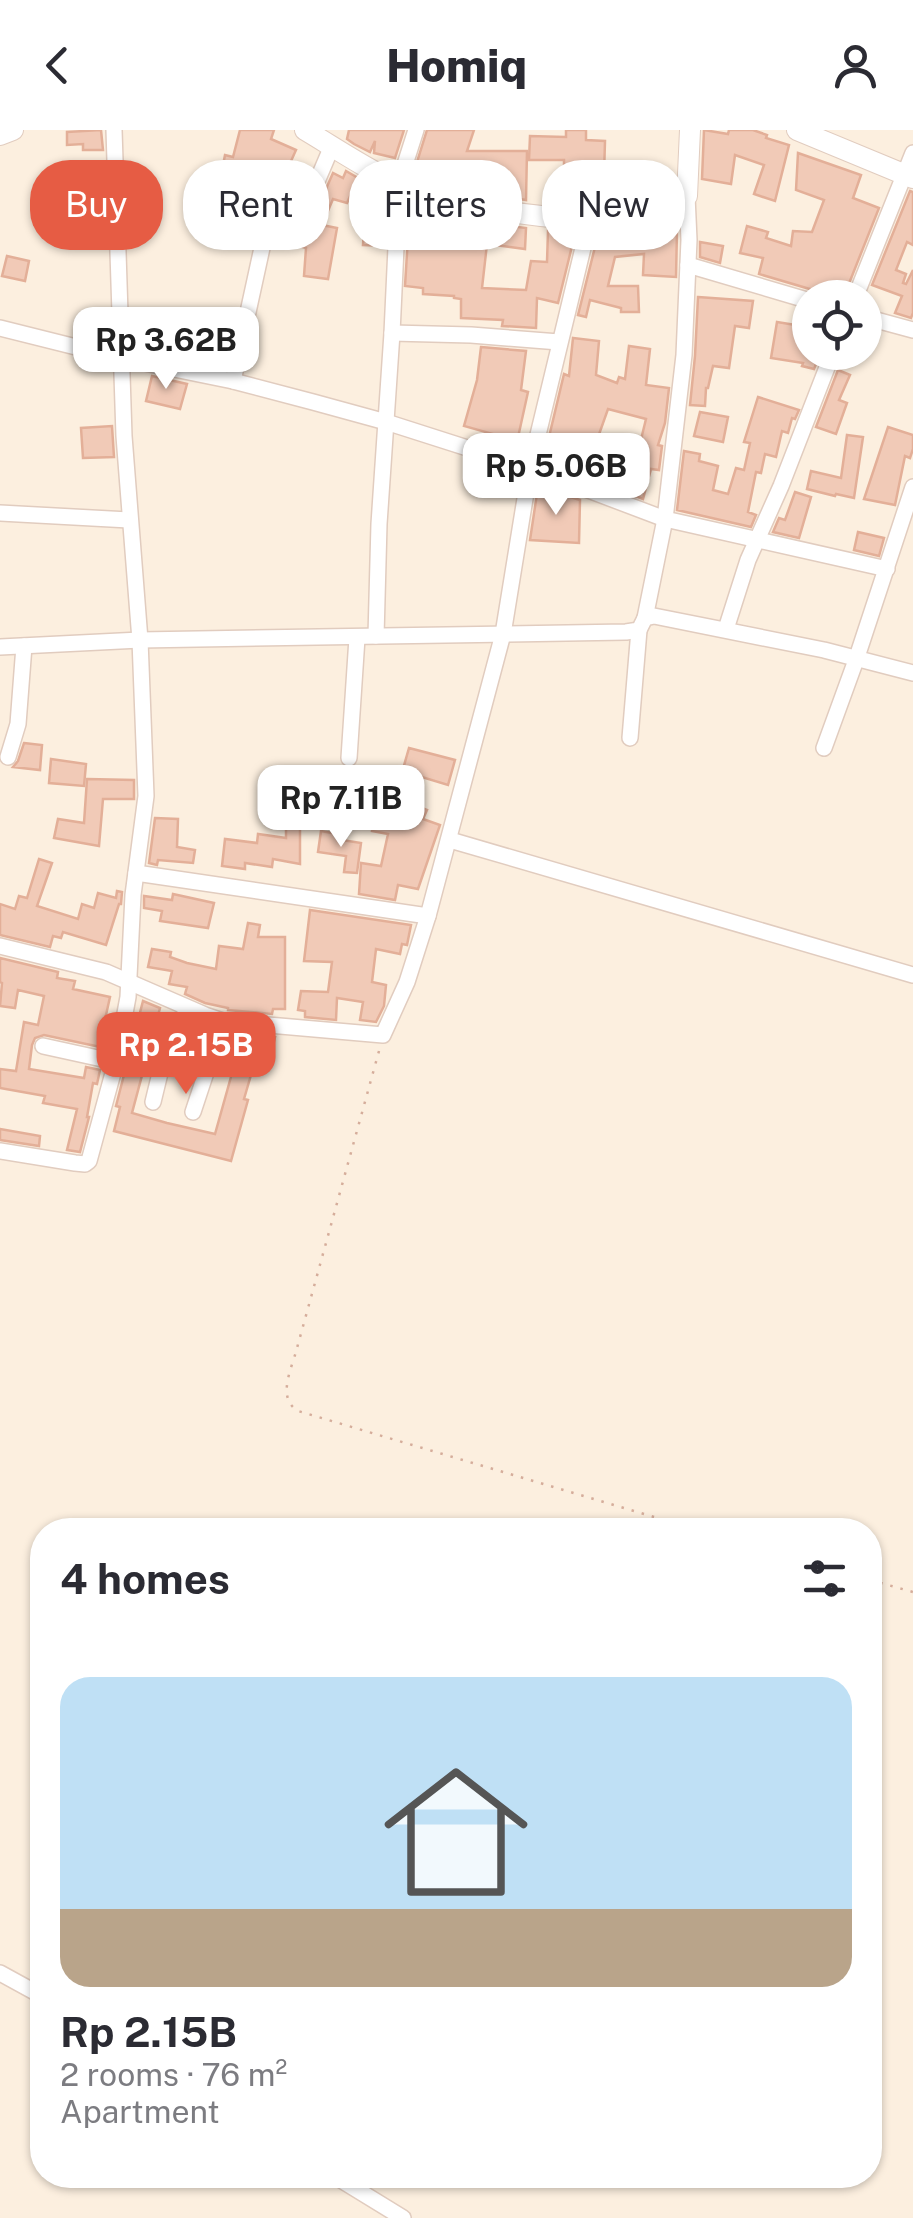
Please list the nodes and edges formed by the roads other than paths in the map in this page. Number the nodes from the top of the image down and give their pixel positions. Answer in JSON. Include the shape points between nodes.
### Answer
{"nodes":[{"id":1,"x":12,"y":130,"type":"edge"},
{"id":2,"x":114,"y":130,"type":"edge"},
{"id":3,"x":416,"y":130,"type":"edge"},
{"id":4,"x":690,"y":130,"type":"edge"},
{"id":5,"x":797,"y":130,"type":"edge"},
{"id":6,"x":0,"y":135,"type":"edge"},
{"id":7,"x":318,"y":136,"type":"edge"},
{"id":8,"x":913,"y":153,"type":"edge"},
{"id":9,"x":359,"y":160,"type":"edge"},
{"id":10,"x":406,"y":160,"type":"edge"},
{"id":11,"x":908,"y":176,"type":"edge"},
{"id":12,"x":687,"y":196,"type":"joint"},
{"id":13,"x":261,"y":250,"type":"edge"},
{"id":14,"x":396,"y":250,"type":"edge"},
{"id":15,"x":582,"y":250,"type":"edge"},
{"id":16,"x":688,"y":265,"type":"junction"},
{"id":17,"x":863,"y":280,"type":"edge"},
{"id":18,"x":792,"y":297,"type":"edge"},
{"id":19,"x":882,"y":322,"type":"edge"},
{"id":20,"x":0,"y":328,"type":"edge"},
{"id":21,"x":913,"y":330,"type":"edge"},
{"id":22,"x":392,"y":332,"type":"junction"},
{"id":23,"x":559,"y":342,"type":"junction"},
{"id":24,"x":120,"y":358,"type":"junction"},
{"id":25,"x":826,"y":370,"type":"edge"},
{"id":26,"x":232,"y":381,"type":"junction"},
{"id":27,"x":386,"y":422,"type":"junction"},
{"id":28,"x":530,"y":468,"type":"junction"},
{"id":29,"x":913,"y":486,"type":"edge"},
{"id":30,"x":0,"y":513,"type":"edge"},
{"id":31,"x":665,"y":518,"type":"junction"},
{"id":32,"x":130,"y":520,"type":"junction"},
{"id":33,"x":758,"y":540,"type":"junction"},
{"id":34,"x":887,"y":569,"type":"junction"},
{"id":35,"x":642,"y":624,"type":"junction"},
{"id":36,"x":726,"y":629,"type":"junction"},
{"id":37,"x":503,"y":634,"type":"junction"},
{"id":38,"x":376,"y":636,"type":"junction"},
{"id":39,"x":357,"y":638,"type":"junction"},
{"id":40,"x":140,"y":640,"type":"junction"},
{"id":41,"x":0,"y":646,"type":"edge"},
{"id":42,"x":24,"y":646,"type":"junction"},
{"id":43,"x":856,"y":660,"type":"junction"},
{"id":44,"x":913,"y":673,"type":"edge"},
{"id":45,"x":630,"y":738,"type":"dead end"},
{"id":46,"x":824,"y":748,"type":"dead end"},
{"id":47,"x":8,"y":758,"type":"dead end"},
{"id":48,"x":349,"y":758,"type":"dead end"},
{"id":49,"x":450,"y":840,"type":"junction"},
{"id":50,"x":136,"y":873,"type":"junction"},
{"id":51,"x":428,"y":916,"type":"junction"},
{"id":52,"x":0,"y":946,"type":"edge"},
{"id":53,"x":913,"y":975,"type":"edge"},
{"id":54,"x":129,"y":980,"type":"junction"},
{"id":55,"x":190,"y":1009,"type":"junction"},
{"id":56,"x":223,"y":1021,"type":"junction"},
{"id":57,"x":43,"y":1046,"type":"dead end"},
{"id":58,"x":116,"y":1062,"type":"junction"},
{"id":59,"x":153,"y":1102,"type":"dead end"},
{"id":60,"x":193,"y":1112,"type":"dead end"},
{"id":61,"x":0,"y":1151,"type":"edge"},
{"id":62,"x":0,"y":1972,"type":"edge"},
{"id":63,"x":30,"y":1989,"type":"edge"},
{"id":64,"x":353,"y":2188,"type":"edge"},
{"id":65,"x":403,"y":2218,"type":"edge"}],
"edges":[{"from":1,"to":6,"type":"street"},
{"from":2,"to":24,"type":"street"},
{"from":3,"to":10,"type":"street"},
{"from":4,"to":12,"type":"street"},
{"from":5,"to":11,"type":"street"},
{"from":7,"to":9,"type":"street"},
{"from":8,"to":11,"type":"street"},
{"from":11,"to":17,"type":"street"},
{"from":12,"to":16,"type":"street"},
{"from":13,"to":26,"type":"street"},
{"from":14,"to":22,"type":"street"},
{"from":15,"to":23,"type":"street"},
{"from":16,"to":18,"type":"street"},
{"from":16,"to":31,"type":"street"},
{"from":19,"to":21,"type":"street"},
{"from":20,"to":24,"type":"street"},
{"from":22,"to":23,"type":"street"},
{"from":22,"to":27,"type":"street"},
{"from":23,"to":28,"type":"street"},
{"from":24,"to":26,"type":"street"},
{"from":24,"to":32,"type":"street"},
{"from":25,"to":33,"type":"street"},
{"from":26,"to":27,"type":"street"},
{"from":27,"to":28,"type":"street"},
{"from":27,"to":38,"type":"street"},
{"from":28,"to":31,"type":"street"},
{"from":28,"to":37,"type":"street"},
{"from":29,"to":34,"type":"street"},
{"from":30,"to":32,"type":"street"},
{"from":31,"to":33,"type":"street"},
{"from":31,"to":35,"type":"street"},
{"from":32,"to":40,"type":"street"},
{"from":33,"to":34,"type":"street"},
{"from":33,"to":36,"type":"street"},
{"from":34,"to":43,"type":"street"},
{"from":35,"to":36,"type":"street","via":[[664,616]]},
{"from":35,"to":37,"type":"street","via":[[626,632]]},
{"from":35,"to":45,"type":"street"},
{"from":36,"to":43,"type":"street"},
{"from":37,"to":38,"type":"street"},
{"from":37,"to":49,"type":"street"},
{"from":38,"to":39,"type":"street"},
{"from":39,"to":40,"type":"street"},
{"from":39,"to":48,"type":"street"},
{"from":40,"to":42,"type":"street"},
{"from":40,"to":50,"type":"street","via":[[147,772]]},
{"from":41,"to":42,"type":"street"},
{"from":42,"to":47,"type":"street","via":[[18,724]]},
{"from":43,"to":44,"type":"street"},
{"from":43,"to":46,"type":"street"},
{"from":49,"to":51,"type":"street"},
{"from":49,"to":53,"type":"street"},
{"from":50,"to":51,"type":"street"},
{"from":50,"to":54,"type":"street"},
{"from":51,"to":56,"type":"street","via":[[383,1035]]},
{"from":52,"to":54,"type":"street"},
{"from":54,"to":55,"type":"street"},
{"from":54,"to":58,"type":"street"},
{"from":55,"to":56,"type":"street"},
{"from":55,"to":59,"type":"street","via":[[171,1032]]},
{"from":56,"to":60,"type":"street"},
{"from":57,"to":58,"type":"street"},
{"from":58,"to":61,"type":"street","via":[[87,1162]]},
{"from":62,"to":63,"type":"street"},
{"from":64,"to":65,"type":"street"}]}
